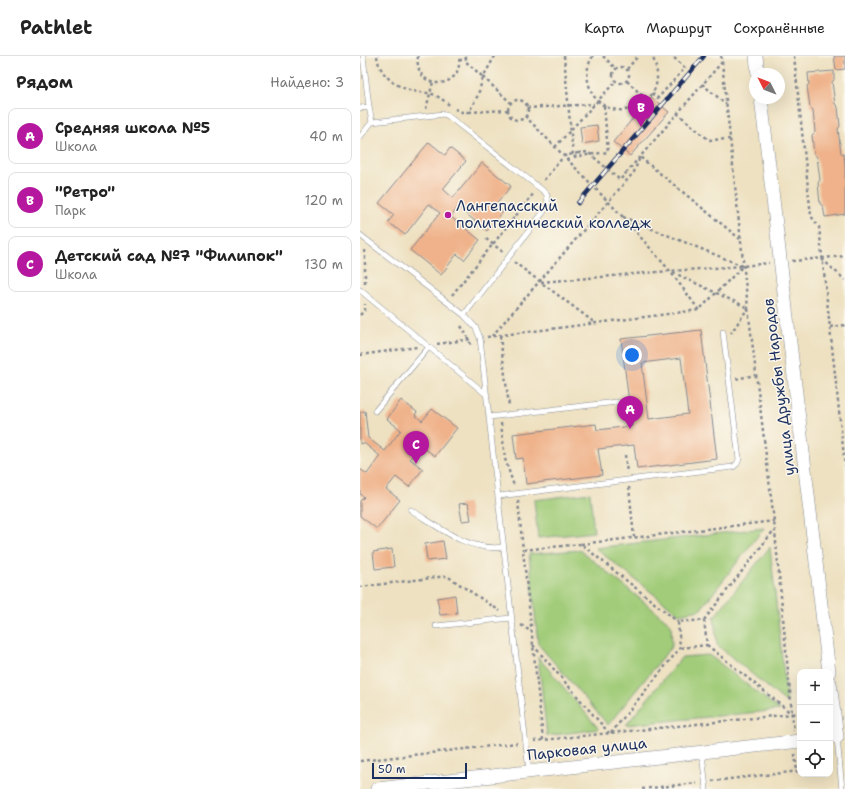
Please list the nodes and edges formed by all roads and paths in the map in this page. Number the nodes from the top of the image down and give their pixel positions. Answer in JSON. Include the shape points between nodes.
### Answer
{"nodes":[{"id":1,"x":363,"y":56,"type":"edge"},
{"id":2,"x":377,"y":56,"type":"edge"},
{"id":3,"x":418,"y":56,"type":"edge"},
{"id":4,"x":468,"y":56,"type":"edge"},
{"id":5,"x":495,"y":56,"type":"edge"},
{"id":6,"x":564,"y":56,"type":"edge"},
{"id":7,"x":593,"y":56,"type":"edge"},
{"id":8,"x":603,"y":56,"type":"edge"},
{"id":9,"x":638,"y":56,"type":"edge"},
{"id":10,"x":652,"y":56,"type":"edge"},
{"id":11,"x":672,"y":56,"type":"edge"},
{"id":12,"x":721,"y":56,"type":"edge"},
{"id":13,"x":756,"y":56,"type":"edge"},
{"id":14,"x":794,"y":56,"type":"edge"},
{"id":15,"x":459,"y":58,"type":"edge"},
{"id":16,"x":464,"y":60,"type":"junction"},
{"id":17,"x":722,"y":62,"type":"junction"},
{"id":18,"x":757,"y":68,"type":"edge"},
{"id":19,"x":616,"y":69,"type":"junction"},
{"id":20,"x":627,"y":69,"type":"junction"},
{"id":21,"x":483,"y":77,"type":"junction"},
{"id":22,"x":616,"y":81,"type":"junction"},
{"id":23,"x":627,"y":81,"type":"junction"},
{"id":24,"x":433,"y":82,"type":"junction"},
{"id":25,"x":702,"y":84,"type":"junction"},
{"id":26,"x":652,"y":93,"type":"junction"},
{"id":27,"x":430,"y":94,"type":"junction"},
{"id":28,"x":598,"y":100,"type":"junction"},
{"id":29,"x":646,"y":100,"type":"junction"},
{"id":30,"x":511,"y":103,"type":"junction"},
{"id":31,"x":594,"y":104,"type":"junction"},
{"id":32,"x":726,"y":104,"type":"junction"},
{"id":33,"x":762,"y":104,"type":"edge"},
{"id":34,"x":569,"y":105,"type":"junction"},
{"id":35,"x":604,"y":105,"type":"junction"},
{"id":36,"x":370,"y":107,"type":"junction"},
{"id":37,"x":360,"y":108,"type":"edge"},
{"id":38,"x":528,"y":108,"type":"junction"},
{"id":39,"x":425,"y":110,"type":"dead end"},
{"id":40,"x":508,"y":110,"type":"junction"},
{"id":41,"x":469,"y":112,"type":"junction"},
{"id":42,"x":677,"y":113,"type":"junction"},
{"id":43,"x":526,"y":116,"type":"junction"},
{"id":44,"x":372,"y":122,"type":"junction"},
{"id":45,"x":571,"y":129,"type":"junction"},
{"id":46,"x":360,"y":137,"type":"edge"},
{"id":47,"x":730,"y":139,"type":"junction"},
{"id":48,"x":555,"y":147,"type":"junction"},
{"id":49,"x":578,"y":154,"type":"dead end"},
{"id":50,"x":640,"y":157,"type":"junction"},
{"id":51,"x":538,"y":187,"type":"junction"},
{"id":52,"x":623,"y":217,"type":"dead end"},
{"id":53,"x":360,"y":235,"type":"edge"},
{"id":54,"x":486,"y":239,"type":"dead end"},
{"id":55,"x":740,"y":239,"type":"junction"},
{"id":56,"x":492,"y":244,"type":"junction"},
{"id":57,"x":365,"y":248,"type":"dead end"},
{"id":58,"x":845,"y":256,"type":"edge"},
{"id":59,"x":508,"y":257,"type":"junction"},
{"id":60,"x":822,"y":258,"type":"junction"},
{"id":61,"x":780,"y":262,"type":"junction"},
{"id":62,"x":743,"y":266,"type":"junction"},
{"id":63,"x":670,"y":271,"type":"junction"},
{"id":64,"x":845,"y":280,"type":"edge"},
{"id":65,"x":540,"y":282,"type":"junction"},
{"id":66,"x":362,"y":292,"type":"edge"},
{"id":67,"x":447,"y":302,"type":"junction"},
{"id":68,"x":699,"y":310,"type":"junction"},
{"id":69,"x":464,"y":315,"type":"junction"},
{"id":70,"x":360,"y":316,"type":"edge"},
{"id":71,"x":596,"y":323,"type":"junction"},
{"id":72,"x":845,"y":326,"type":"edge"},
{"id":73,"x":830,"y":327,"type":"junction"},
{"id":74,"x":723,"y":332,"type":"dead end"},
{"id":75,"x":492,"y":336,"type":"junction"},
{"id":76,"x":500,"y":336,"type":"junction"},
{"id":77,"x":480,"y":338,"type":"junction"},
{"id":78,"x":724,"y":344,"type":"junction"},
{"id":79,"x":428,"y":346,"type":"junction"},
{"id":80,"x":360,"y":355,"type":"edge"},
{"id":81,"x":755,"y":376,"type":"dead end"},
{"id":82,"x":729,"y":380,"type":"junction"},
{"id":83,"x":487,"y":395,"type":"junction"},
{"id":84,"x":617,"y":402,"type":"dead end"},
{"id":85,"x":374,"y":411,"type":"dead end"},
{"id":86,"x":510,"y":414,"type":"junction"},
{"id":87,"x":489,"y":417,"type":"junction"},
{"id":88,"x":625,"y":455,"type":"dead end"},
{"id":89,"x":845,"y":466,"type":"edge"},
{"id":90,"x":628,"y":480,"type":"junction"},
{"id":91,"x":516,"y":494,"type":"junction"},
{"id":92,"x":498,"y":496,"type":"junction"},
{"id":93,"x":411,"y":510,"type":"dead end"},
{"id":94,"x":774,"y":521,"type":"dead end"},
{"id":95,"x":774,"y":530,"type":"dead end"},
{"id":96,"x":634,"y":537,"type":"junction"},
{"id":97,"x":581,"y":544,"type":"junction"},
{"id":98,"x":503,"y":546,"type":"junction"},
{"id":99,"x":523,"y":550,"type":"junction"},
{"id":100,"x":360,"y":587,"type":"edge"},
{"id":101,"x":510,"y":618,"type":"junction"},
{"id":102,"x":704,"y":620,"type":"junction"},
{"id":103,"x":678,"y":622,"type":"junction"},
{"id":104,"x":436,"y":626,"type":"dead end"},
{"id":105,"x":532,"y":632,"type":"junction"},
{"id":106,"x":533,"y":644,"type":"junction"},
{"id":107,"x":707,"y":645,"type":"junction"},
{"id":108,"x":680,"y":648,"type":"junction"},
{"id":109,"x":829,"y":669,"type":"edge"},
{"id":110,"x":833,"y":705,"type":"edge"},
{"id":111,"x":610,"y":733,"type":"junction"},
{"id":112,"x":837,"y":737,"type":"edge"},
{"id":113,"x":543,"y":740,"type":"junction"},
{"id":114,"x":797,"y":741,"type":"edge"},
{"id":115,"x":525,"y":743,"type":"junction"},
{"id":116,"x":702,"y":752,"type":"junction"},
{"id":117,"x":360,"y":761,"type":"edge"},
{"id":118,"x":797,"y":771,"type":"edge"},
{"id":119,"x":529,"y":772,"type":"junction"},
{"id":120,"x":705,"y":782,"type":"junction"},
{"id":121,"x":377,"y":789,"type":"edge"},
{"id":122,"x":642,"y":789,"type":"edge"},
{"id":123,"x":706,"y":789,"type":"edge"},
{"id":124,"x":842,"y":789,"type":"edge"}],
"edges":[{"from":1,"to":36,"type":"lane"},
{"from":2,"to":27,"type":"path","via":[[380,68],[391,81],[413,91]]},
{"from":3,"to":24,"type":"path","via":[[417,62],[421,73],[424,78]]},
{"from":4,"to":16,"type":"path"},
{"from":5,"to":21,"type":"path"},
{"from":6,"to":34,"type":"path"},
{"from":7,"to":28,"type":"path","via":[[587,79],[590,90]]},
{"from":8,"to":19,"type":"path"},
{"from":9,"to":20,"type":"path"},
{"from":10,"to":26,"type":"path","via":[[657,76]]},
{"from":11,"to":26,"type":"path","via":[[685,68],[658,98]]},
{"from":12,"to":17,"type":"path"},
{"from":13,"to":18,"type":"street"},
{"from":14,"to":60,"type":"path","via":[[811,216],[819,227]]},
{"from":15,"to":16,"type":"path"},
{"from":15,"to":24,"type":"path","via":[[459,68],[452,78],[441,83]]},
{"from":16,"to":21,"type":"path"},
{"from":17,"to":25,"type":"path"},
{"from":17,"to":32,"type":"path"},
{"from":19,"to":20,"type":"path"},
{"from":19,"to":22,"type":"path","via":[[613,75]]},
{"from":20,"to":23,"type":"path","via":[[630,75]]},
{"from":21,"to":30,"type":"path"},
{"from":21,"to":41,"type":"path","via":[[478,95]]},
{"from":22,"to":23,"type":"path"},
{"from":22,"to":28,"type":"path"},
{"from":23,"to":29,"type":"path"},
{"from":24,"to":27,"type":"path"},
{"from":25,"to":32,"type":"path"},
{"from":25,"to":42,"type":"path"},
{"from":26,"to":29,"type":"path"},
{"from":27,"to":39,"type":"path"},
{"from":27,"to":41,"type":"path","via":[[439,97],[455,109]]},
{"from":28,"to":31,"type":"path"},
{"from":28,"to":35,"type":"path"},
{"from":29,"to":35,"type":"path","via":[[642,105],[631,109],[620,110]]},
{"from":30,"to":38,"type":"path","via":[[516,100],[522,101]]},
{"from":30,"to":40,"type":"path"},
{"from":31,"to":34,"type":"path"},
{"from":31,"to":45,"type":"path"},
{"from":32,"to":47,"type":"path"},
{"from":33,"to":61,"type":"street","name":"улица Дружбы Народов"},
{"from":34,"to":38,"type":"path"},
{"from":34,"to":45,"type":"path"},
{"from":35,"to":45,"type":"path","via":[[608,152],[574,156]]},
{"from":36,"to":37,"type":"lane"},
{"from":36,"to":44,"type":"lane"},
{"from":38,"to":43,"type":"path"},
{"from":40,"to":41,"type":"path"},
{"from":40,"to":43,"type":"path","via":[[509,116],[514,119],[519,120]]},
{"from":42,"to":47,"type":"path","via":[[709,140]]},
{"from":42,"to":50,"type":"path"},
{"from":43,"to":48,"type":"path"},
{"from":44,"to":46,"type":"lane"},
{"from":44,"to":51,"type":"lane","via":[[444,114]]},
{"from":45,"to":48,"type":"path"},
{"from":47,"to":55,"type":"path"},
{"from":48,"to":51,"type":"path","via":[[564,156]]},
{"from":49,"to":50,"type":"path","bridge":true,"via":[[588,152],[620,180]]},
{"from":50,"to":55,"type":"path"},
{"from":50,"to":65,"type":"path","via":[[634,172]]},
{"from":51,"to":56,"type":"path"},
{"from":51,"to":59,"type":"lane","via":[[548,198],[546,210]]},
{"from":52,"to":62,"type":"path"},
{"from":53,"to":67,"type":"lane"},
{"from":54,"to":56,"type":"path"},
{"from":55,"to":62,"type":"path"},
{"from":56,"to":59,"type":"path"},
{"from":56,"to":67,"type":"path"},
{"from":57,"to":66,"type":"path"},
{"from":58,"to":60,"type":"path"},
{"from":59,"to":65,"type":"path"},
{"from":59,"to":69,"type":"lane"},
{"from":60,"to":61,"type":"path"},
{"from":60,"to":64,"type":"path"},
{"from":60,"to":73,"type":"path"},
{"from":61,"to":62,"type":"path"},
{"from":61,"to":109,"type":"street","name":"улица Дружбы Народов"},
{"from":62,"to":63,"type":"path"},
{"from":62,"to":68,"type":"path"},
{"from":62,"to":78,"type":"path","via":[[748,308]]},
{"from":63,"to":65,"type":"path"},
{"from":63,"to":68,"type":"path"},
{"from":65,"to":71,"type":"path"},
{"from":65,"to":75,"type":"path"},
{"from":66,"to":70,"type":"path","via":[[365,310]]},
{"from":66,"to":79,"type":"lane"},
{"from":67,"to":69,"type":"lane"},
{"from":68,"to":71,"type":"path"},
{"from":69,"to":77,"type":"lane","via":[[472,322]]},
{"from":71,"to":76,"type":"path"},
{"from":72,"to":73,"type":"path"},
{"from":73,"to":89,"type":"path"},
{"from":74,"to":78,"type":"lane"},
{"from":75,"to":76,"type":"path"},
{"from":75,"to":77,"type":"path"},
{"from":76,"to":86,"type":"path"},
{"from":77,"to":79,"type":"path"},
{"from":77,"to":83,"type":"lane"},
{"from":78,"to":82,"type":"lane"},
{"from":79,"to":80,"type":"path"},
{"from":79,"to":83,"type":"lane"},
{"from":79,"to":85,"type":"lane"},
{"from":81,"to":82,"type":"path"},
{"from":82,"to":90,"type":"lane","via":[[739,459],[737,464],[733,467]]},
{"from":83,"to":87,"type":"lane"},
{"from":84,"to":86,"type":"lane"},
{"from":86,"to":87,"type":"lane"},
{"from":86,"to":91,"type":"path","via":[[510,419],[501,421],[505,459]]},
{"from":87,"to":92,"type":"lane"},
{"from":88,"to":90,"type":"path"},
{"from":90,"to":91,"type":"lane"},
{"from":90,"to":96,"type":"path"},
{"from":91,"to":92,"type":"lane"},
{"from":91,"to":99,"type":"path"},
{"from":92,"to":98,"type":"lane"},
{"from":93,"to":98,"type":"lane","via":[[465,543],[486,548]]},
{"from":94,"to":96,"type":"path"},
{"from":95,"to":102,"type":"path"},
{"from":96,"to":97,"type":"path"},
{"from":97,"to":99,"type":"path"},
{"from":97,"to":103,"type":"path"},
{"from":98,"to":101,"type":"lane"},
{"from":99,"to":105,"type":"path"},
{"from":100,"to":101,"type":"path","via":[[446,576]]},
{"from":101,"to":104,"type":"lane"},
{"from":101,"to":105,"type":"path"},
{"from":101,"to":115,"type":"lane"},
{"from":102,"to":103,"type":"path"},
{"from":102,"to":107,"type":"path"},
{"from":103,"to":108,"type":"path"},
{"from":105,"to":106,"type":"path"},
{"from":106,"to":111,"type":"path"},
{"from":106,"to":113,"type":"path"},
{"from":107,"to":108,"type":"path"},
{"from":107,"to":111,"type":"path","via":[[792,714]]},
{"from":108,"to":111,"type":"path"},
{"from":110,"to":112,"type":"street"},
{"from":111,"to":113,"type":"path"},
{"from":112,"to":124,"type":"lane"},
{"from":113,"to":115,"type":"path"},
{"from":114,"to":116,"type":"street","name":"Парковая улица"},
{"from":115,"to":117,"type":"path"},
{"from":115,"to":119,"type":"lane"},
{"from":116,"to":119,"type":"street","name":"Парковая улица"},
{"from":116,"to":120,"type":"lane"},
{"from":118,"to":120,"type":"path"},
{"from":119,"to":121,"type":"street","name":"Парковая улица"},
{"from":120,"to":122,"type":"path"},
{"from":120,"to":123,"type":"lane"}]}
